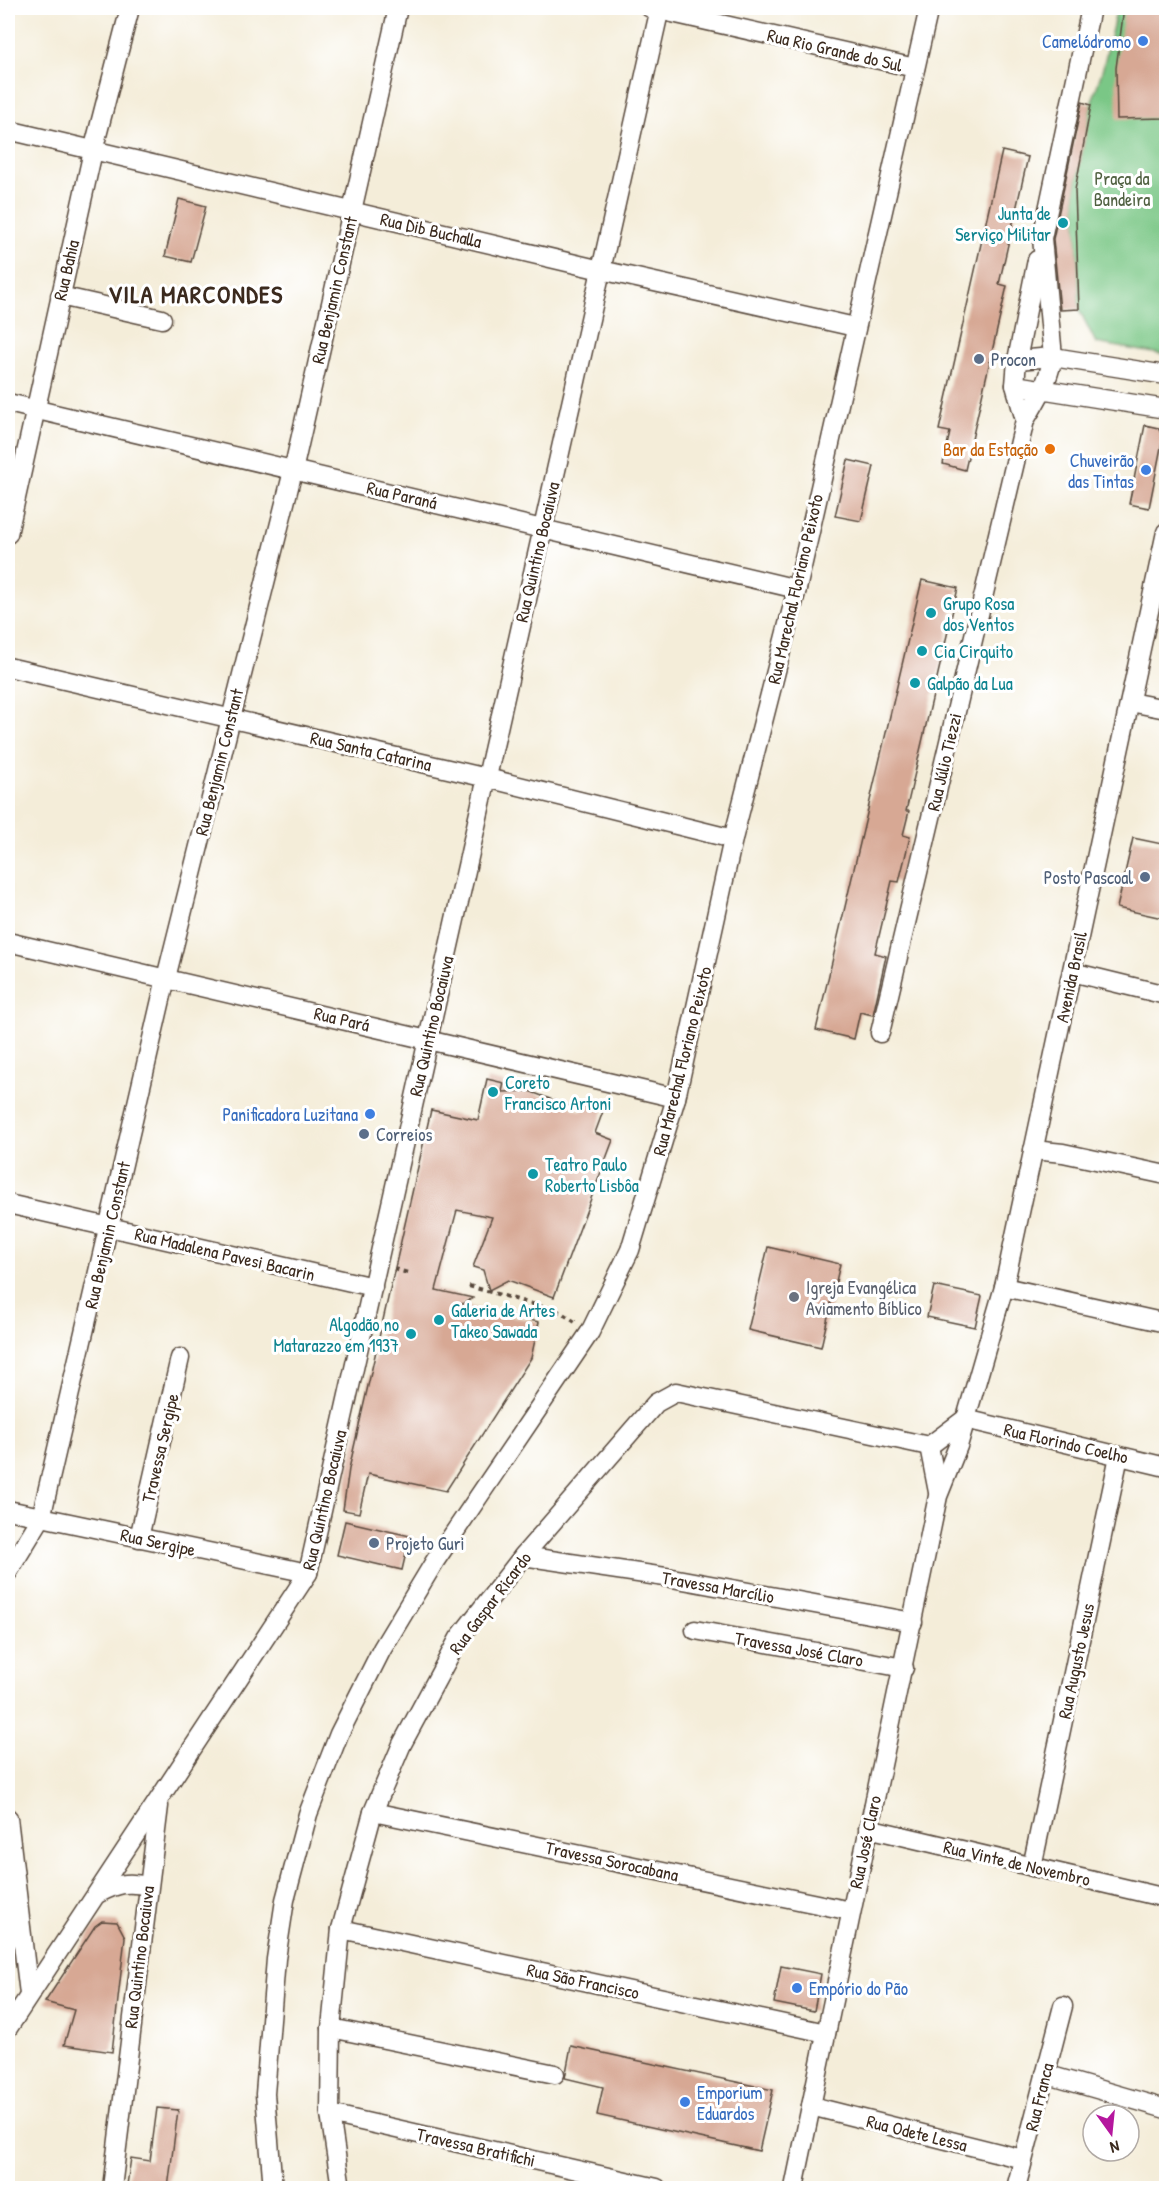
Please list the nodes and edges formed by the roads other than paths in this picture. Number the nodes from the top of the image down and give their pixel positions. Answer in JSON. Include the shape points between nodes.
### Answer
{"nodes":[{"id":1,"x":130,"y":8,"type":"edge"},
{"id":2,"x":398,"y":8,"type":"edge"},
{"id":3,"x":656,"y":8,"type":"edge"},
{"id":4,"x":929,"y":8,"type":"edge"},
{"id":5,"x":1091,"y":8,"type":"edge"},
{"id":6,"x":915,"y":68,"type":"junction"},
{"id":7,"x":8,"y":130,"type":"edge"},
{"id":8,"x":93,"y":151,"type":"junction"},
{"id":9,"x":352,"y":212,"type":"junction"},
{"id":10,"x":1043,"y":231,"type":"junction"},
{"id":11,"x":601,"y":270,"type":"junction"},
{"id":12,"x":60,"y":296,"type":"junction"},
{"id":13,"x":162,"y":319,"type":"dead end"},
{"id":14,"x":855,"y":327,"type":"junction"},
{"id":15,"x":1053,"y":357,"type":"junction"},
{"id":16,"x":1017,"y":360,"type":"junction"},
{"id":17,"x":1167,"y":375,"type":"edge"},
{"id":18,"x":1015,"y":385,"type":"junction"},
{"id":19,"x":1044,"y":389,"type":"junction"},
{"id":20,"x":8,"y":403,"type":"edge"},
{"id":21,"x":1167,"y":409,"type":"edge"},
{"id":22,"x":35,"y":410,"type":"junction"},
{"id":23,"x":1025,"y":420,"type":"junction"},
{"id":24,"x":293,"y":471,"type":"junction"},
{"id":25,"x":543,"y":527,"type":"junction"},
{"id":26,"x":1167,"y":532,"type":"edge"},
{"id":27,"x":8,"y":534,"type":"edge"},
{"id":28,"x":797,"y":589,"type":"junction"},
{"id":29,"x":8,"y":667,"type":"edge"},
{"id":30,"x":1130,"y":702,"type":"junction"},
{"id":31,"x":1167,"y":709,"type":"edge"},
{"id":32,"x":230,"y":718,"type":"junction"},
{"id":33,"x":487,"y":778,"type":"junction"},
{"id":34,"x":733,"y":839,"type":"junction"},
{"id":35,"x":8,"y":942,"type":"edge"},
{"id":36,"x":1072,"y":972,"type":"junction"},
{"id":37,"x":166,"y":978,"type":"junction"},
{"id":38,"x":1167,"y":995,"type":"edge"},
{"id":39,"x":880,"y":1034,"type":"dead end"},
{"id":40,"x":428,"y":1038,"type":"junction"},
{"id":41,"x":676,"y":1098,"type":"junction"},
{"id":42,"x":1033,"y":1150,"type":"junction"},
{"id":43,"x":1167,"y":1174,"type":"edge"},
{"id":44,"x":8,"y":1204,"type":"edge"},
{"id":45,"x":109,"y":1227,"type":"junction"},
{"id":46,"x":372,"y":1287,"type":"junction"},
{"id":47,"x":1004,"y":1287,"type":"junction"},
{"id":48,"x":1167,"y":1323,"type":"edge"},
{"id":49,"x":180,"y":1358,"type":"dead end"},
{"id":50,"x":965,"y":1419,"type":"junction"},
{"id":51,"x":929,"y":1446,"type":"junction"},
{"id":52,"x":1119,"y":1456,"type":"junction"},
{"id":53,"x":1167,"y":1467,"type":"edge"},
{"id":54,"x":938,"y":1496,"type":"junction"},
{"id":55,"x":8,"y":1510,"type":"edge"},
{"id":56,"x":41,"y":1518,"type":"junction"},
{"id":57,"x":139,"y":1538,"type":"junction"},
{"id":58,"x":523,"y":1556,"type":"junction"},
{"id":59,"x":8,"y":1572,"type":"edge"},
{"id":60,"x":308,"y":1573,"type":"junction"},
{"id":61,"x":912,"y":1622,"type":"junction"},
{"id":62,"x":695,"y":1630,"type":"dead end"},
{"id":63,"x":904,"y":1668,"type":"junction"},
{"id":64,"x":159,"y":1802,"type":"junction"},
{"id":65,"x":373,"y":1812,"type":"junction"},
{"id":66,"x":8,"y":1818,"type":"edge"},
{"id":67,"x":868,"y":1828,"type":"junction"},
{"id":68,"x":1032,"y":1867,"type":"junction"},
{"id":69,"x":148,"y":1886,"type":"junction"},
{"id":70,"x":98,"y":1894,"type":"junction"},
{"id":71,"x":1167,"y":1898,"type":"edge"},
{"id":72,"x":851,"y":1911,"type":"junction"},
{"id":73,"x":341,"y":1929,"type":"junction"},
{"id":74,"x":29,"y":1994,"type":"junction"},
{"id":75,"x":1063,"y":2006,"type":"dead end"},
{"id":76,"x":8,"y":2028,"type":"edge"},
{"id":77,"x":331,"y":2028,"type":"junction"},
{"id":78,"x":826,"y":2032,"type":"junction"},
{"id":79,"x":555,"y":2074,"type":"dead end"},
{"id":80,"x":1045,"y":2074,"type":"junction"},
{"id":81,"x":811,"y":2106,"type":"junction"},
{"id":82,"x":1167,"y":2109,"type":"edge"},
{"id":83,"x":330,"y":2114,"type":"junction"},
{"id":84,"x":1023,"y":2159,"type":"junction"},
{"id":85,"x":112,"y":2188,"type":"edge"},
{"id":86,"x":273,"y":2188,"type":"edge"},
{"id":87,"x":341,"y":2188,"type":"edge"},
{"id":88,"x":657,"y":2188,"type":"edge"},
{"id":89,"x":794,"y":2188,"type":"edge"},
{"id":90,"x":1016,"y":2188,"type":"edge"}],
"edges":[{"from":1,"to":8,"type":"street","name":"Rua Bahia"},
{"from":2,"to":9,"type":"street","name":"Rua Benjamin Constant"},
{"from":3,"to":6,"type":"street","name":"Rua Rio Grande do Sul"},
{"from":3,"to":11,"type":"street","name":"Rua Quintino Bocaiuva"},
{"from":4,"to":6,"type":"street","name":"Rua Marechal Floriano Peixoto"},
{"from":5,"to":10,"type":"street","name":"Rua Júlio Tiezzi"},
{"from":6,"to":14,"type":"street","name":"Rua Marechal Floriano Peixoto"},
{"from":7,"to":8,"type":"street","name":"Rua Dib Buchalla"},
{"from":8,"to":9,"type":"street","name":"Rua Dib Buchalla"},
{"from":8,"to":12,"type":"street","name":"Rua Bahia"},
{"from":9,"to":11,"type":"street","name":"Rua Dib Buchalla"},
{"from":9,"to":24,"type":"street","name":"Rua Benjamin Constant"},
{"from":10,"to":15,"type":"street"},
{"from":10,"to":16,"type":"street","name":"Rua Júlio Tiezzi"},
{"from":11,"to":14,"type":"street","name":"Rua Dib Buchalla"},
{"from":11,"to":25,"type":"street","name":"Rua Quintino Bocaiuva"},
{"from":12,"to":13,"type":"street"},
{"from":12,"to":22,"type":"street","name":"Rua Bahia"},
{"from":14,"to":28,"type":"street","name":"Rua Marechal Floriano Peixoto"},
{"from":15,"to":16,"type":"street"},
{"from":15,"to":17,"type":"street"},
{"from":15,"to":19,"type":"street","name":"Rua Júlio Tiezzi"},
{"from":16,"to":18,"type":"street","name":"Rua Júlio Tiezzi"},
{"from":18,"to":19,"type":"street"},
{"from":18,"to":23,"type":"street","name":"Rua Júlio Tiezzi"},
{"from":19,"to":21,"type":"street"},
{"from":19,"to":23,"type":"street","name":"Rua Júlio Tiezzi"},
{"from":20,"to":22,"type":"street","name":"Rua Paraná"},
{"from":22,"to":24,"type":"street","name":"Rua Paraná"},
{"from":22,"to":27,"type":"street","name":"Rua Bahia"},
{"from":23,"to":39,"type":"street","name":"Rua Júlio Tiezzi"},
{"from":24,"to":25,"type":"street","name":"Rua Paraná"},
{"from":24,"to":32,"type":"street","name":"Rua Benjamin Constant"},
{"from":25,"to":28,"type":"street","name":"Rua Paraná"},
{"from":25,"to":33,"type":"street","name":"Rua Quintino Bocaiuva"},
{"from":26,"to":30,"type":"street","name":"Avenida Brasil"},
{"from":28,"to":34,"type":"street","name":"Rua Marechal Floriano Peixoto"},
{"from":29,"to":32,"type":"street","name":"Rua Santa Catarina"},
{"from":30,"to":31,"type":"street"},
{"from":30,"to":36,"type":"street","name":"Avenida Brasil"},
{"from":32,"to":33,"type":"street","name":"Rua Santa Catarina"},
{"from":32,"to":37,"type":"street","name":"Rua Benjamin Constant"},
{"from":33,"to":34,"type":"street","name":"Rua Santa Catarina"},
{"from":33,"to":40,"type":"street","name":"Rua Quintino Bocaiuva"},
{"from":34,"to":41,"type":"street","name":"Rua Marechal Floriano Peixoto"},
{"from":35,"to":37,"type":"street","name":"Rua Pará"},
{"from":36,"to":38,"type":"street"},
{"from":36,"to":42,"type":"street","name":"Avenida Brasil"},
{"from":37,"to":40,"type":"street","name":"Rua Pará"},
{"from":37,"to":45,"type":"street","name":"Rua Benjamin Constant"},
{"from":40,"to":41,"type":"street","name":"Rua Pará"},
{"from":40,"to":46,"type":"street","name":"Rua Quintino Bocaiuva"},
{"from":41,"to":86,"type":"street","name":"Rua Marechal Floriano Peixoto","via":[[630,1250],[590,1332],[435,1561],[354,1700],[326,1765],[296,1855],[276,1959],[265,2094]]},
{"from":42,"to":43,"type":"street"},
{"from":42,"to":47,"type":"street","name":"Avenida Brasil"},
{"from":44,"to":45,"type":"street","name":"Rua Madalena Pavesi Bacarin"},
{"from":45,"to":46,"type":"street","name":"Rua Madalena Pavesi Bacarin"},
{"from":45,"to":56,"type":"street","name":"Rua Benjamin Constant"},
{"from":46,"to":60,"type":"street","name":"Rua Quintino Bocaiuva"},
{"from":47,"to":48,"type":"street"},
{"from":47,"to":50,"type":"street","name":"Avenida Brasil"},
{"from":49,"to":57,"type":"street","name":"Travessa Sergipe"},
{"from":50,"to":51,"type":"street"},
{"from":50,"to":52,"type":"street","name":"Rua Florindo Coelho"},
{"from":50,"to":54,"type":"street","name":"Rua José Claro"},
{"from":51,"to":54,"type":"street","name":"Rua José Claro"},
{"from":51,"to":58,"type":"street","name":"Rua Gaspar Ricardo","via":[[676,1392],[656,1402]]},
{"from":52,"to":53,"type":"street","name":"Rua Florindo Coelho"},
{"from":52,"to":68,"type":"street","name":"Rua Augusto Jesus"},
{"from":54,"to":61,"type":"street","name":"Rua José Claro"},
{"from":55,"to":56,"type":"street","name":"Rua Sergipe"},
{"from":56,"to":57,"type":"street","name":"Rua Sergipe"},
{"from":56,"to":59,"type":"street","name":"Rua Benjamin Constant"},
{"from":57,"to":60,"type":"street","name":"Rua Sergipe"},
{"from":58,"to":61,"type":"street","name":"Travessa Marcílio","via":[[672,1578]]},
{"from":58,"to":65,"type":"street","name":"Rua Gaspar Ricardo","via":[[459,1638],[402,1744]]},
{"from":60,"to":64,"type":"street","name":"Rua Quintino Bocaiuva"},
{"from":61,"to":63,"type":"street","name":"Rua José Claro"},
{"from":62,"to":63,"type":"street","name":"Travessa José Claro"},
{"from":63,"to":67,"type":"street","name":"Rua José Claro"},
{"from":64,"to":69,"type":"street","name":"Rua Quintino Bocaiuva"},
{"from":64,"to":70,"type":"street"},
{"from":65,"to":72,"type":"street","name":"Travessa Sorocabana"},
{"from":65,"to":73,"type":"street","name":"Rua Gaspar Ricardo"},
{"from":66,"to":74,"type":"street"},
{"from":67,"to":68,"type":"street","name":"Rua Vinte de Novembro"},
{"from":67,"to":72,"type":"street","name":"Rua José Claro"},
{"from":68,"to":71,"type":"street","name":"Rua Vinte de Novembro"},
{"from":69,"to":70,"type":"street","via":[[120,1883]]},
{"from":69,"to":85,"type":"street","name":"Rua Quintino Bocaiuva"},
{"from":70,"to":74,"type":"street"},
{"from":72,"to":78,"type":"street","name":"Rua José Claro"},
{"from":73,"to":77,"type":"street","name":"Rua Gaspar Ricardo"},
{"from":73,"to":78,"type":"street","name":"Rua São Francisco"},
{"from":74,"to":76,"type":"street"},
{"from":75,"to":80,"type":"street","name":"Rua Franca"},
{"from":77,"to":79,"type":"street"},
{"from":77,"to":83,"type":"street","name":"Rua Gaspar Ricardo"},
{"from":78,"to":81,"type":"street","name":"Rua José Claro"},
{"from":80,"to":82,"type":"street"},
{"from":80,"to":84,"type":"street","name":"Rua Franca"},
{"from":81,"to":84,"type":"street","name":"Rua Odete Lessa"},
{"from":81,"to":89,"type":"street","name":"Rua José Claro"},
{"from":83,"to":87,"type":"street","name":"Rua Gaspar Ricardo"},
{"from":83,"to":88,"type":"street","name":"Travessa Bratifichi"},
{"from":84,"to":90,"type":"street","name":"Rua Franca"}]}
